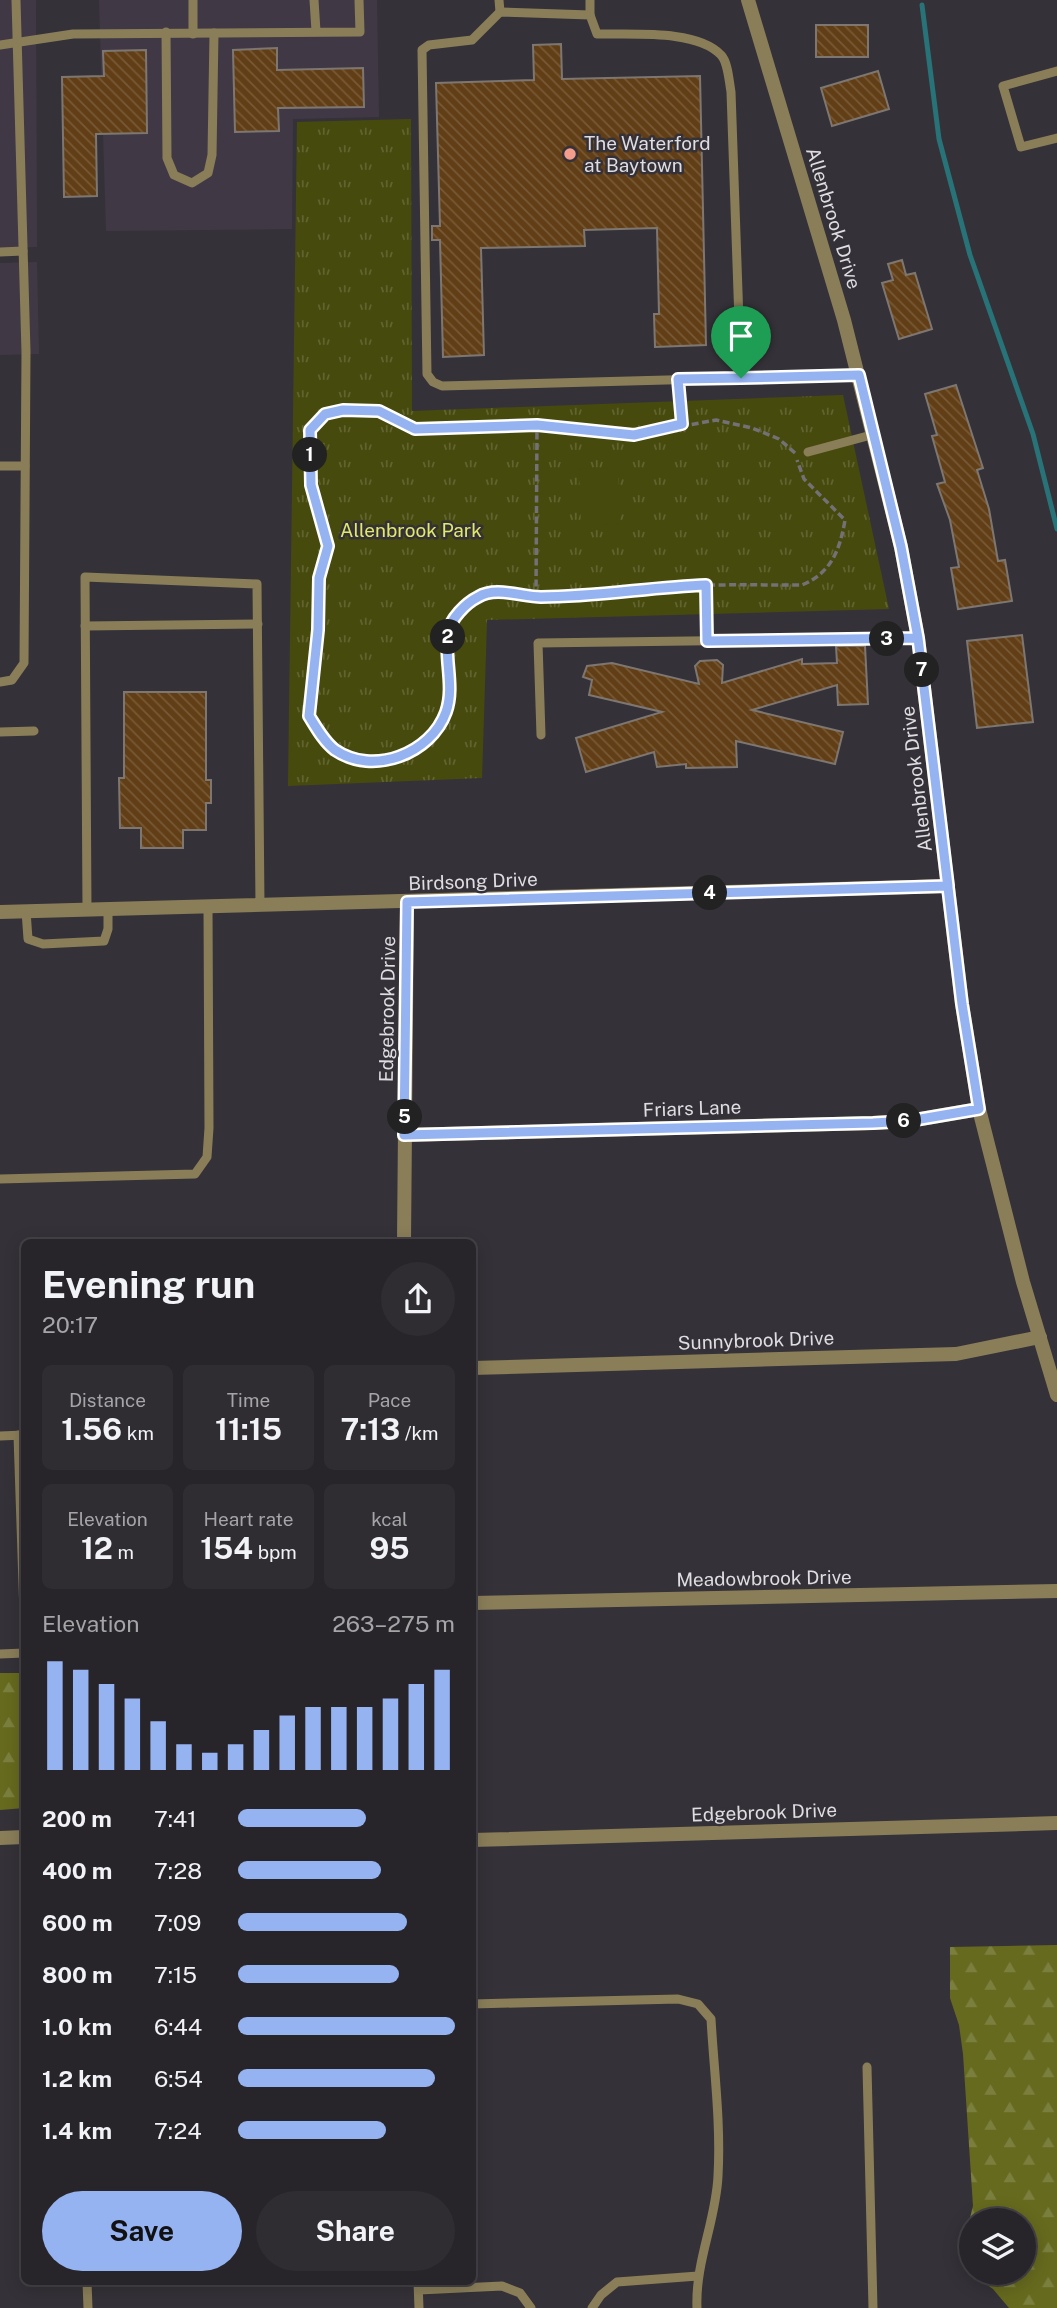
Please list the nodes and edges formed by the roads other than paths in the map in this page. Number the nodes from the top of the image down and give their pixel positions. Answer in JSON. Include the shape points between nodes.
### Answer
{"nodes":[{"id":1,"x":16,"y":0,"type":"edge"},
{"id":2,"x":193,"y":0,"type":"edge"},
{"id":3,"x":314,"y":0,"type":"edge"},
{"id":4,"x":359,"y":0,"type":"edge"},
{"id":5,"x":499,"y":0,"type":"edge"},
{"id":6,"x":590,"y":0,"type":"edge"},
{"id":7,"x":748,"y":0,"type":"edge"},
{"id":8,"x":500,"y":12,"type":"junction"},
{"id":9,"x":590,"y":15,"type":"junction"},
{"id":10,"x":316,"y":31,"type":"junction"},
{"id":11,"x":166,"y":32,"type":"junction"},
{"id":12,"x":214,"y":33,"type":"junction"},
{"id":13,"x":192,"y":34,"type":"junction"},
{"id":14,"x":18,"y":44,"type":"junction"},
{"id":15,"x":0,"y":45,"type":"edge"},
{"id":16,"x":1057,"y":71,"type":"edge"},
{"id":17,"x":1057,"y":138,"type":"edge"},
{"id":18,"x":23,"y":251,"type":"junction"},
{"id":19,"x":0,"y":252,"type":"edge"},
{"id":20,"x":859,"y":375,"type":"junction"},
{"id":21,"x":741,"y":378,"type":"junction"},
{"id":22,"x":875,"y":433,"type":"junction"},
{"id":23,"x":808,"y":452,"type":"road end"},
{"id":24,"x":0,"y":466,"type":"edge"},
{"id":25,"x":25,"y":466,"type":"junction"},
{"id":26,"x":258,"y":624,"type":"junction"},
{"id":27,"x":85,"y":626,"type":"junction"},
{"id":28,"x":918,"y":638,"type":"junction"},
{"id":29,"x":0,"y":682,"type":"edge"},
{"id":30,"x":34,"y":731,"type":"dead end"},
{"id":31,"x":0,"y":732,"type":"edge"},
{"id":32,"x":541,"y":735,"type":"dead end"},
{"id":33,"x":948,"y":886,"type":"junction"},
{"id":34,"x":407,"y":902,"type":"junction"},
{"id":35,"x":260,"y":905,"type":"junction"},
{"id":36,"x":208,"y":906,"type":"junction"},
{"id":37,"x":108,"y":909,"type":"junction"},
{"id":38,"x":87,"y":910,"type":"junction"},
{"id":39,"x":26,"y":911,"type":"junction"},
{"id":40,"x":0,"y":912,"type":"edge"},
{"id":41,"x":979,"y":1109,"type":"junction"},
{"id":42,"x":404,"y":1135,"type":"junction"},
{"id":43,"x":0,"y":1179,"type":"edge"},
{"id":44,"x":404,"y":1239,"type":"edge"},
{"id":45,"x":1040,"y":1337,"type":"junction"},
{"id":46,"x":476,"y":1368,"type":"edge"},
{"id":47,"x":1057,"y":1395,"type":"edge"},
{"id":48,"x":21,"y":1435,"type":"edge"},
{"id":49,"x":0,"y":1436,"type":"edge"},
{"id":50,"x":1057,"y":1591,"type":"edge"},
{"id":51,"x":476,"y":1604,"type":"edge"},
{"id":52,"x":21,"y":1653,"type":"edge"},
{"id":53,"x":0,"y":1654,"type":"edge"},
{"id":54,"x":1057,"y":1823,"type":"edge"},
{"id":55,"x":21,"y":1837,"type":"edge"},
{"id":56,"x":0,"y":1838,"type":"edge"},
{"id":57,"x":476,"y":1840,"type":"edge"},
{"id":58,"x":476,"y":2004,"type":"edge"},
{"id":59,"x":867,"y":2067,"type":"dead end"},
{"id":60,"x":698,"y":2276,"type":"junction"},
{"id":61,"x":87,"y":2285,"type":"edge"},
{"id":62,"x":419,"y":2286,"type":"edge"},
{"id":63,"x":88,"y":2308,"type":"edge"},
{"id":64,"x":419,"y":2308,"type":"edge"},
{"id":65,"x":531,"y":2308,"type":"edge"},
{"id":66,"x":592,"y":2308,"type":"edge"},
{"id":67,"x":697,"y":2308,"type":"edge"},
{"id":68,"x":873,"y":2308,"type":"edge"}],
"edges":[{"from":1,"to":14,"type":"lane"},
{"from":2,"to":13,"type":"lane"},
{"from":3,"to":10,"type":"lane"},
{"from":4,"to":10,"type":"lane","via":[[360,32]]},
{"from":5,"to":8,"type":"lane"},
{"from":6,"to":9,"type":"lane"},
{"from":7,"to":20,"type":"street","name":"Allenbrook Drive"},
{"from":8,"to":9,"type":"lane"},
{"from":8,"to":21,"type":"lane","via":[[472,40],[429,45],[422,50],[427,374],[442,386]]},
{"from":9,"to":21,"type":"lane","via":[[597,34],[690,38],[723,56],[731,92]]},
{"from":10,"to":12,"type":"lane"},
{"from":11,"to":12,"type":"lane","via":[[167,158],[174,175],[192,183],[208,173],[212,155]]},
{"from":11,"to":13,"type":"lane"},
{"from":11,"to":14,"type":"lane","via":[[73,34]]},
{"from":12,"to":13,"type":"lane"},
{"from":14,"to":15,"type":"lane"},
{"from":14,"to":18,"type":"lane"},
{"from":16,"to":17,"type":"lane","via":[[1003,86],[1021,147]]},
{"from":18,"to":19,"type":"lane"},
{"from":18,"to":25,"type":"lane"},
{"from":20,"to":21,"type":"lane"},
{"from":20,"to":22,"type":"street","name":"Allenbrook Drive"},
{"from":22,"to":23,"type":"lane"},
{"from":22,"to":28,"type":"street","name":"Allenbrook Drive"},
{"from":24,"to":25,"type":"lane"},
{"from":25,"to":29,"type":"lane","via":[[24,663],[12,680]]},
{"from":26,"to":27,"type":"lane"},
{"from":26,"to":27,"type":"lane","via":[[257,584],[85,577]]},
{"from":26,"to":35,"type":"lane"},
{"from":27,"to":38,"type":"lane"},
{"from":28,"to":32,"type":"lane","via":[[538,643]]},
{"from":28,"to":33,"type":"street","name":"Allenbrook Drive"},
{"from":30,"to":31,"type":"lane"},
{"from":33,"to":34,"type":"street","name":"Birdsong Drive"},
{"from":33,"to":41,"type":"street","name":"Allenbrook Drive"},
{"from":34,"to":35,"type":"street","name":"Birdsong Drive"},
{"from":34,"to":42,"type":"street","name":"Edgebrook Drive"},
{"from":35,"to":36,"type":"street","name":"Birdsong Drive"},
{"from":36,"to":37,"type":"street","name":"Birdsong Drive"},
{"from":36,"to":43,"type":"lane","via":[[209,1128],[206,1157],[195,1174]]},
{"from":37,"to":38,"type":"street","name":"Birdsong Drive"},
{"from":37,"to":39,"type":"lane","via":[[104,941],[43,944],[28,939]]},
{"from":38,"to":39,"type":"street","name":"Birdsong Drive"},
{"from":39,"to":40,"type":"street","name":"Birdsong Drive"},
{"from":41,"to":42,"type":"street","name":"Friars Lane","via":[[873,1123]]},
{"from":41,"to":45,"type":"street","name":"Allenbrook Drive"},
{"from":42,"to":44,"type":"street","name":"Edgebrook Drive"},
{"from":45,"to":46,"type":"street","name":"Sunnybrook Drive","via":[[956,1354]]},
{"from":45,"to":47,"type":"street","name":"Allenbrook Drive"},
{"from":48,"to":49,"type":"lane"},
{"from":50,"to":51,"type":"street","name":"Meadowbrook Drive"},
{"from":52,"to":53,"type":"lane"},
{"from":54,"to":57,"type":"street","name":"Edgebrook Drive"},
{"from":55,"to":56,"type":"street"},
{"from":58,"to":60,"type":"lane","via":[[678,1999],[698,2004],[711,2019],[719,2175]]},
{"from":59,"to":68,"type":"lane"},
{"from":60,"to":66,"type":"lane","via":[[617,2282]]},
{"from":60,"to":67,"type":"lane"},
{"from":61,"to":63,"type":"lane"},
{"from":62,"to":64,"type":"lane"},
{"from":62,"to":65,"type":"lane","via":[[502,2286],[520,2293]]}]}
